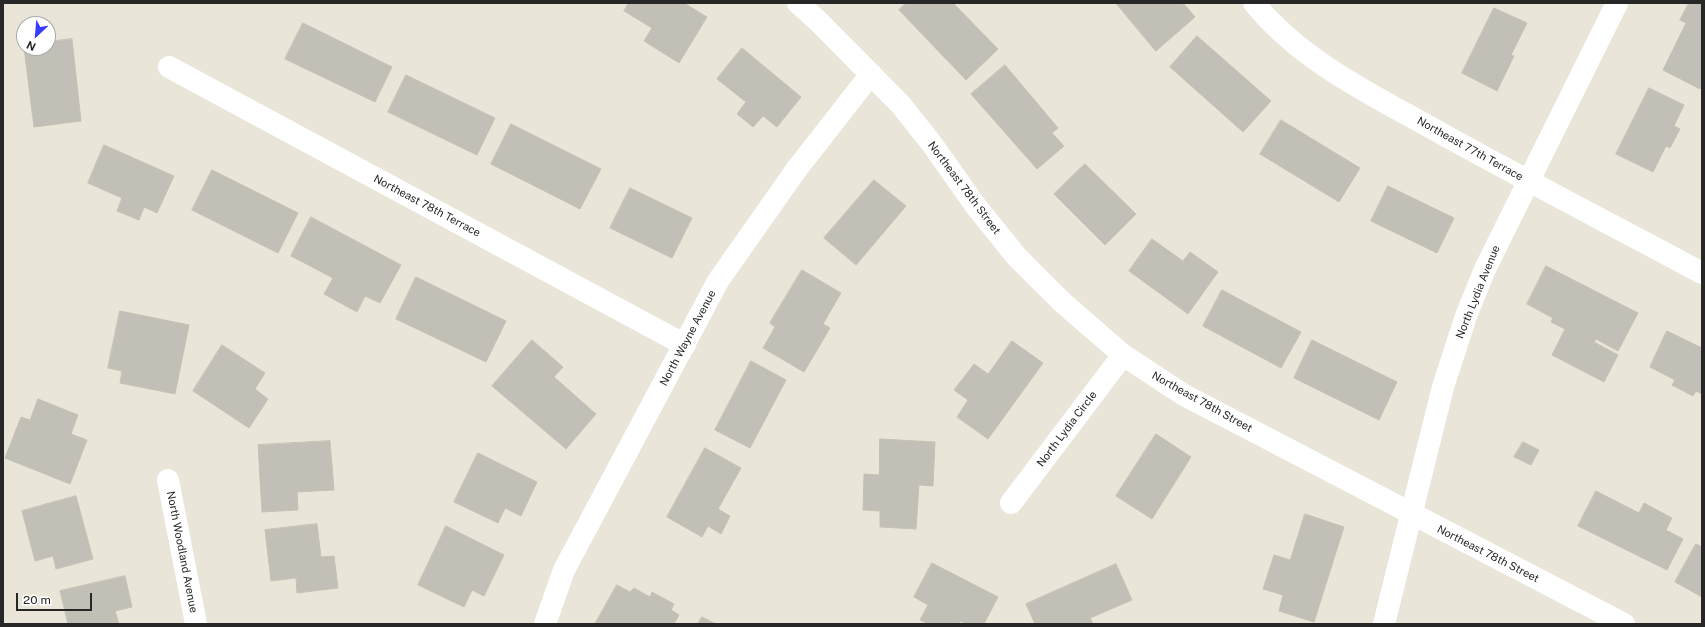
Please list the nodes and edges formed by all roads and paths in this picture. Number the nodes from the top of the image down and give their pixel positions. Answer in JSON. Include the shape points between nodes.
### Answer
{"nodes":[{"id":1,"x":798,"y":3,"type":"edge"},
{"id":2,"x":1254,"y":3,"type":"edge"},
{"id":3,"x":1617,"y":3,"type":"edge"},
{"id":4,"x":169,"y":67,"type":"dead end"},
{"id":5,"x":871,"y":74,"type":"junction"},
{"id":6,"x":1528,"y":181,"type":"junction"},
{"id":7,"x":1702,"y":273,"type":"edge"},
{"id":8,"x":685,"y":345,"type":"junction"},
{"id":9,"x":1123,"y":355,"type":"junction"},
{"id":10,"x":168,"y":480,"type":"dead end"},
{"id":11,"x":1011,"y":503,"type":"dead end"},
{"id":12,"x":1412,"y":513,"type":"junction"},
{"id":13,"x":196,"y":624,"type":"edge"},
{"id":14,"x":545,"y":624,"type":"edge"},
{"id":15,"x":1384,"y":624,"type":"edge"},
{"id":16,"x":1624,"y":624,"type":"edge"}],
"edges":[{"from":1,"to":5,"type":"street","name":"Northeast 78th Street"},
{"from":2,"to":6,"type":"street","name":"Northeast 77th Terrace","via":[[1301,50],[1332,73]]},
{"from":3,"to":6,"type":"street","name":"North Lydia Avenue"},
{"from":4,"to":8,"type":"street","name":"Northeast 78th Terrace"},
{"from":5,"to":8,"type":"street","name":"North Wayne Avenue","via":[[796,170],[718,281]]},
{"from":5,"to":9,"type":"street","name":"Northeast 78th Street","via":[[932,144],[975,205],[1016,256],[1062,302]]},
{"from":6,"to":7,"type":"street","name":"Northeast 77th Terrace"},
{"from":6,"to":12,"type":"street","name":"North Lydia Avenue","via":[[1485,269],[1466,316],[1443,387]]},
{"from":8,"to":14,"type":"street","name":"North Wayne Avenue","via":[[564,570]]},
{"from":9,"to":11,"type":"street","name":"North Lydia Circle"},
{"from":9,"to":12,"type":"street","name":"Northeast 78th Street","via":[[1184,395]]},
{"from":10,"to":13,"type":"street","name":"North Woodland Avenue"},
{"from":12,"to":15,"type":"street","name":"North Lydia Avenue"},
{"from":12,"to":16,"type":"street","name":"Northeast 78th Street"}]}
